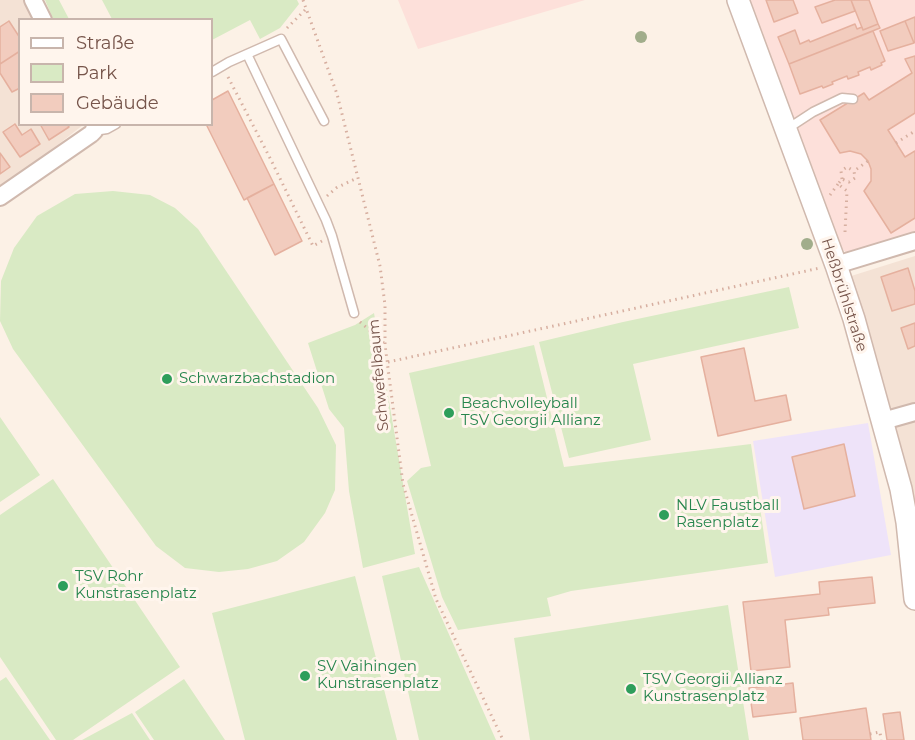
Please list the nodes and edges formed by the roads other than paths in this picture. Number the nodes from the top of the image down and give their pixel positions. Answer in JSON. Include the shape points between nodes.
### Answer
{"nodes":[{"id":1,"x":33,"y":0,"type":"edge"},
{"id":2,"x":738,"y":0,"type":"edge"},
{"id":3,"x":42,"y":18,"type":"edge"},
{"id":4,"x":246,"y":54,"type":"junction"},
{"id":5,"x":213,"y":71,"type":"edge"},
{"id":6,"x":853,"y":99,"type":"dead end"},
{"id":7,"x":324,"y":121,"type":"dead end"},
{"id":8,"x":112,"y":126,"type":"edge"},
{"id":9,"x":94,"y":128,"type":"edge"},
{"id":10,"x":786,"y":130,"type":"junction"},
{"id":11,"x":0,"y":197,"type":"edge"},
{"id":12,"x":915,"y":241,"type":"edge"},
{"id":13,"x":836,"y":265,"type":"junction"},
{"id":14,"x":354,"y":313,"type":"road end"},
{"id":15,"x":915,"y":412,"type":"edge"},
{"id":16,"x":883,"y":421,"type":"junction"},
{"id":17,"x":912,"y":552,"type":"edge"},
{"id":18,"x":915,"y":599,"type":"edge"}],
"edges":[{"from":1,"to":3,"type":"street"},
{"from":2,"to":10,"type":"street","name":"Heßbrühlstraße"},
{"from":4,"to":5,"type":"lane"},
{"from":4,"to":7,"type":"lane","via":[[281,39]]},
{"from":4,"to":14,"type":"lane","via":[[319,203]]},
{"from":6,"to":10,"type":"lane","via":[[842,98]]},
{"from":8,"to":9,"type":"lane"},
{"from":9,"to":11,"type":"street","via":[[91,134]]},
{"from":10,"to":13,"type":"street","name":"Heßbrühlstraße"},
{"from":12,"to":13,"type":"street"},
{"from":13,"to":16,"type":"street","name":"Heßbrühlstraße"},
{"from":15,"to":16,"type":"street"},
{"from":16,"to":17,"type":"street","name":"Heßbrühlstraße"},
{"from":17,"to":18,"type":"street","name":"Heßbrühlstraße"}]}
